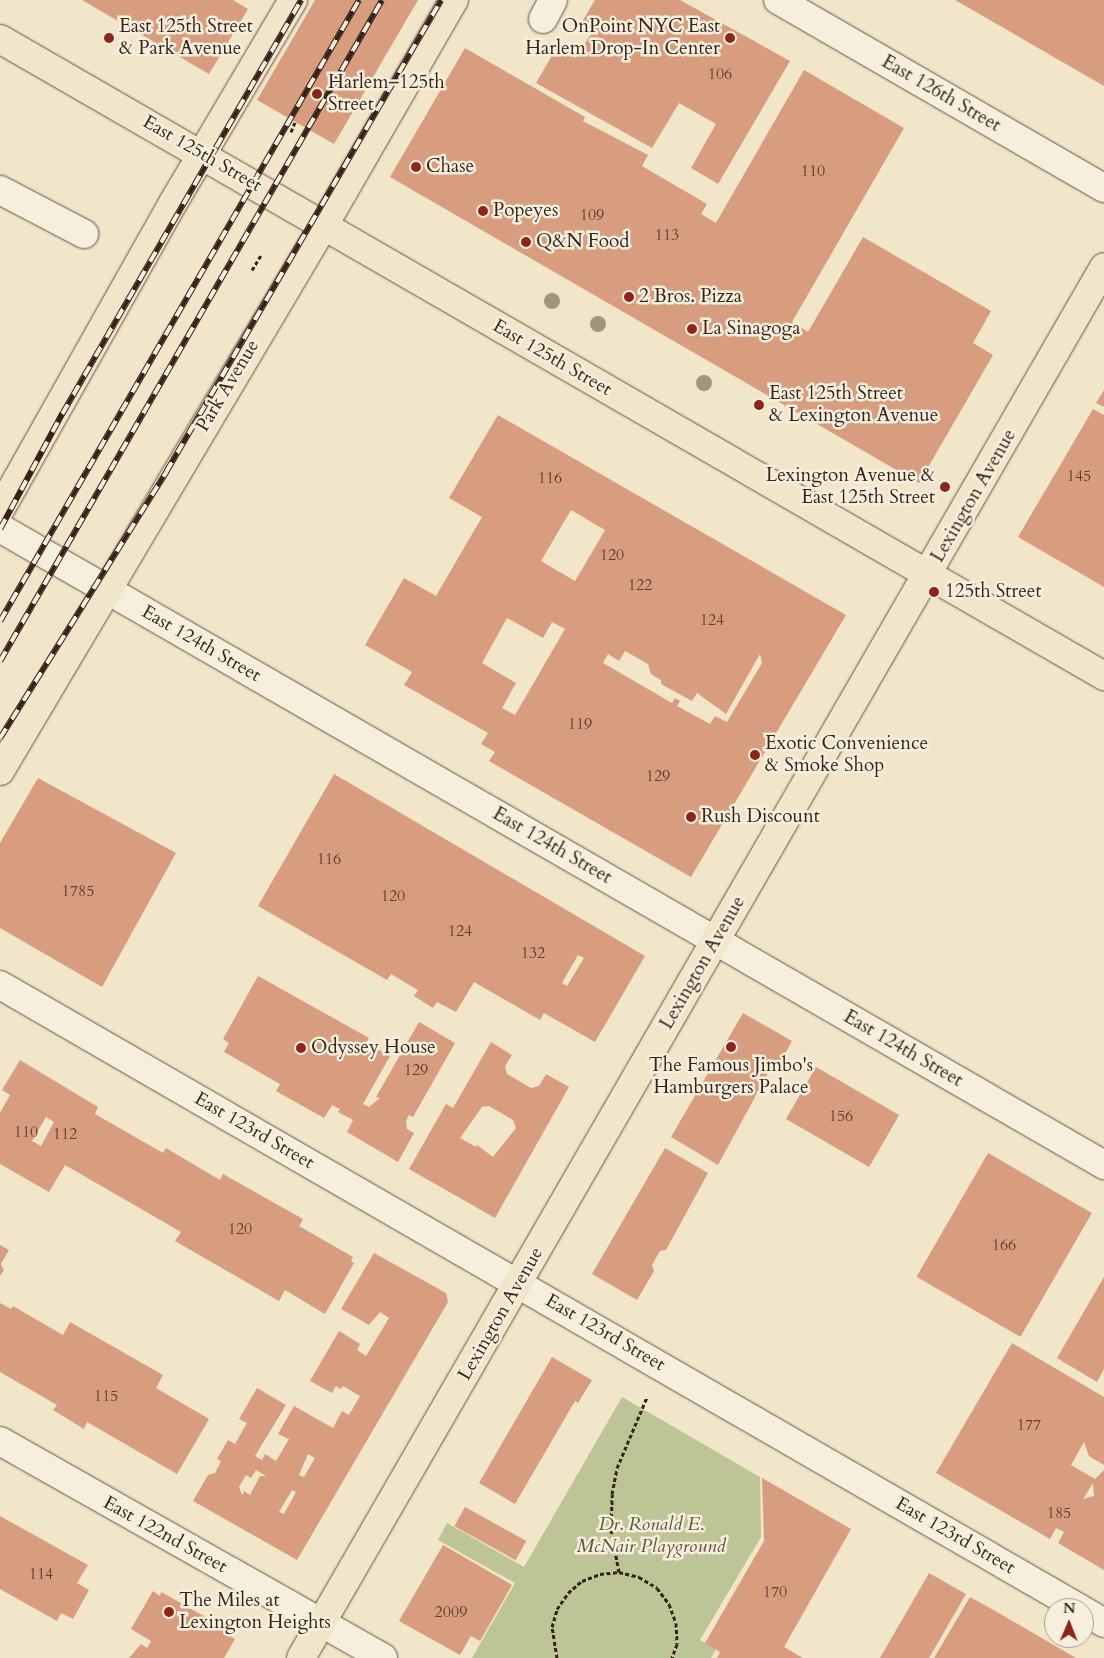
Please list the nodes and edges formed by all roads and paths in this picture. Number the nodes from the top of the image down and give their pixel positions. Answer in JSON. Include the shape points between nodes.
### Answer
{"nodes":[{"id":1,"x":293,"y":0,"type":"edge"},
{"id":2,"x":454,"y":0,"type":"edge"},
{"id":3,"x":778,"y":0,"type":"edge"},
{"id":4,"x":0,"y":39,"type":"edge"},
{"id":5,"x":295,"y":122,"type":"dead end"},
{"id":6,"x":291,"y":132,"type":"dead end"},
{"id":7,"x":202,"y":155,"type":"junction"},
{"id":8,"x":1104,"y":188,"type":"edge"},
{"id":9,"x":0,"y":190,"type":"edge"},
{"id":10,"x":324,"y":225,"type":"junction"},
{"id":11,"x":84,"y":234,"type":"dead end"},
{"id":12,"x":261,"y":255,"type":"dead end"},
{"id":13,"x":1104,"y":267,"type":"edge"},
{"id":14,"x":252,"y":270,"type":"dead end"},
{"id":15,"x":0,"y":510,"type":"edge"},
{"id":16,"x":0,"y":528,"type":"edge"},
{"id":17,"x":929,"y":575,"type":"junction"},
{"id":18,"x":108,"y":590,"type":"junction"},
{"id":19,"x":1104,"y":676,"type":"edge"},
{"id":20,"x":0,"y":771,"type":"edge"},
{"id":21,"x":715,"y":940,"type":"junction"},
{"id":22,"x":0,"y":985,"type":"edge"},
{"id":23,"x":1104,"y":1166,"type":"edge"},
{"id":24,"x":519,"y":1283,"type":"junction"},
{"id":25,"x":647,"y":1397,"type":"dead end"},
{"id":26,"x":0,"y":1441,"type":"edge"},
{"id":27,"x":619,"y":1572,"type":"junction"},
{"id":28,"x":1062,"y":1598,"type":"edge"},
{"id":29,"x":321,"y":1622,"type":"junction"},
{"id":30,"x":301,"y":1658,"type":"edge"},
{"id":31,"x":383,"y":1658,"type":"edge"},
{"id":32,"x":557,"y":1658,"type":"edge"},
{"id":33,"x":672,"y":1658,"type":"edge"}],
"edges":[{"from":1,"to":7,"type":"main road"},
{"from":2,"to":10,"type":"main road","name":"Park Avenue"},
{"from":3,"to":8,"type":"street","name":"East 126th Street"},
{"from":4,"to":7,"type":"main road","name":"East 125th Street"},
{"from":5,"to":6,"type":"path"},
{"from":7,"to":10,"type":"main road","name":"East 125th Street"},
{"from":7,"to":15,"type":"main road"},
{"from":9,"to":11,"type":"street"},
{"from":10,"to":17,"type":"main road","name":"East 125th Street"},
{"from":10,"to":18,"type":"main road","name":"Park Avenue"},
{"from":12,"to":14,"type":"path"},
{"from":13,"to":17,"type":"main road","name":"Lexington Avenue"},
{"from":16,"to":18,"type":"street","name":"East 124th Street"},
{"from":17,"to":19,"type":"main road","name":"East 125th Street"},
{"from":17,"to":21,"type":"main road","name":"Lexington Avenue"},
{"from":18,"to":20,"type":"main road","name":"Park Avenue"},
{"from":18,"to":21,"type":"street","name":"East 124th Street"},
{"from":21,"to":23,"type":"street","name":"East 124th Street"},
{"from":21,"to":24,"type":"main road","name":"Lexington Avenue"},
{"from":22,"to":24,"type":"street","name":"East 123rd Street"},
{"from":24,"to":28,"type":"street","name":"East 123rd Street"},
{"from":24,"to":29,"type":"main road","name":"Lexington Avenue"},
{"from":25,"to":27,"type":"path","via":[[617,1468],[612,1494],[611,1530]]},
{"from":26,"to":29,"type":"street","name":"East 122nd Street"},
{"from":27,"to":32,"type":"path","via":[[600,1574],[582,1581],[568,1593],[557,1609],[552,1627]]},
{"from":27,"to":33,"type":"path","via":[[639,1577],[656,1588],[669,1604],[676,1623],[677,1644]]},
{"from":29,"to":30,"type":"main road","name":"Lexington Avenue"},
{"from":29,"to":31,"type":"street","name":"East 122nd Street"}]}
